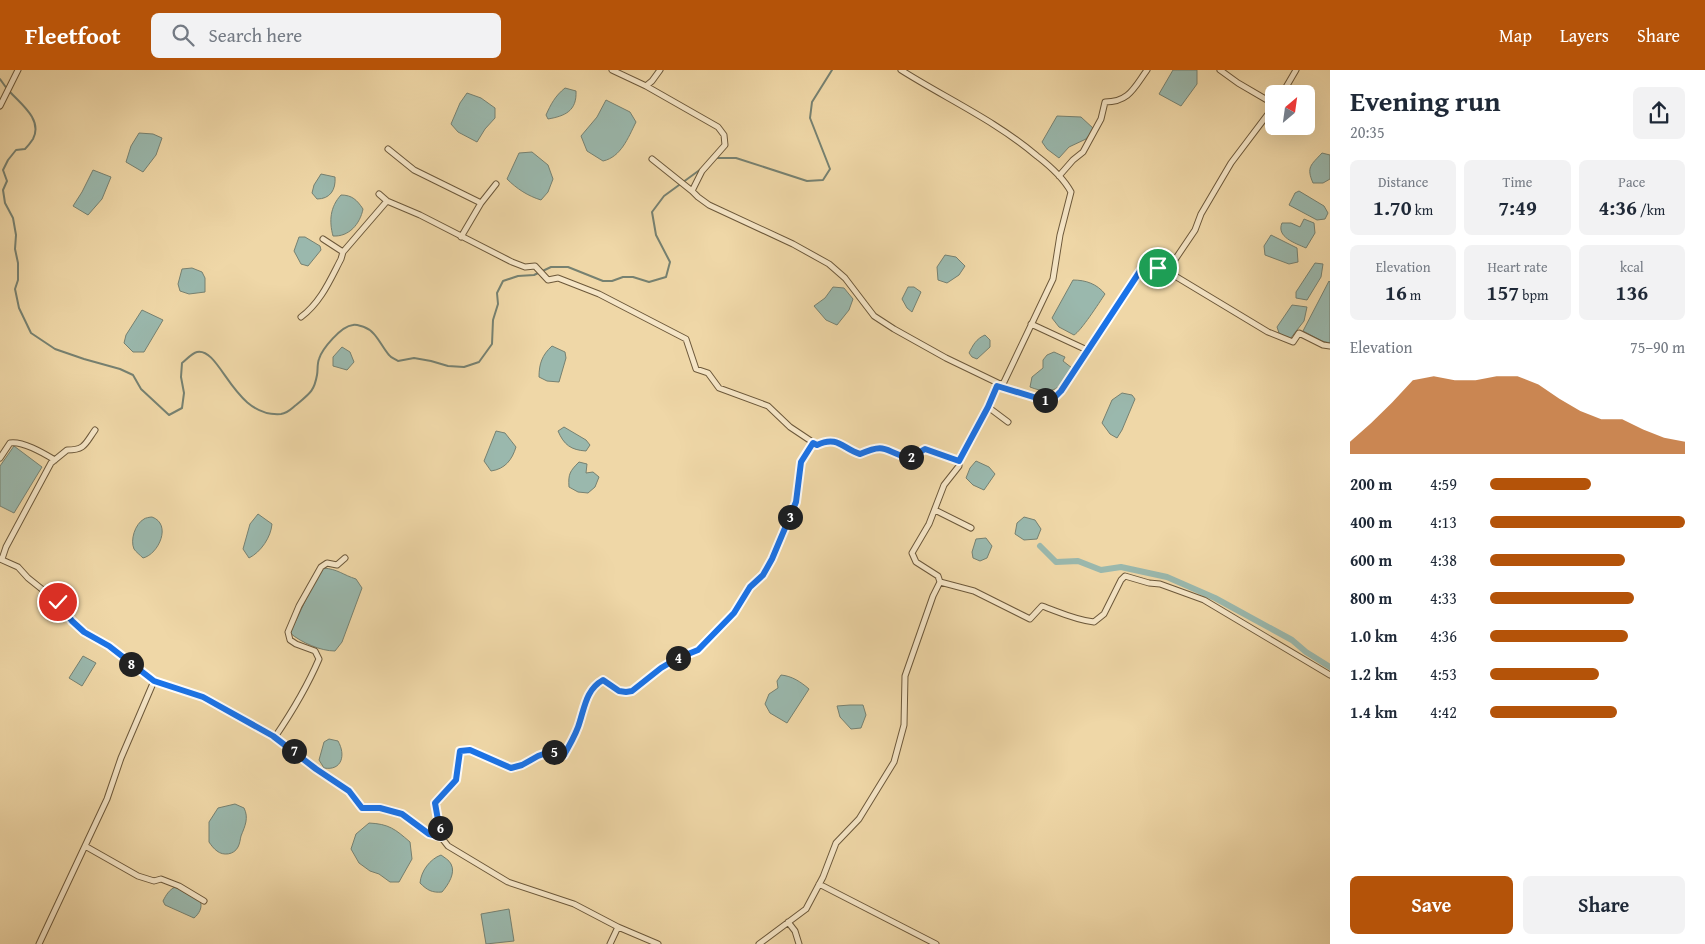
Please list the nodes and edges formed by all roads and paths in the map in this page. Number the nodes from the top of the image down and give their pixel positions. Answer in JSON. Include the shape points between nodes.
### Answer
{"nodes":[{"id":1,"x":18,"y":70,"type":"edge"},
{"id":2,"x":612,"y":70,"type":"edge"},
{"id":3,"x":660,"y":70,"type":"edge"},
{"id":4,"x":901,"y":70,"type":"edge"},
{"id":5,"x":1147,"y":70,"type":"edge"},
{"id":6,"x":1220,"y":70,"type":"edge"},
{"id":7,"x":1296,"y":70,"type":"edge"},
{"id":8,"x":1287,"y":85,"type":"edge"},
{"id":9,"x":646,"y":86,"type":"junction"},
{"id":10,"x":2,"y":99,"type":"edge"},
{"id":11,"x":1265,"y":100,"type":"edge"},
{"id":12,"x":0,"y":106,"type":"edge"},
{"id":13,"x":1265,"y":117,"type":"edge"},
{"id":14,"x":388,"y":149,"type":"dead end"},
{"id":15,"x":652,"y":159,"type":"dead end"},
{"id":16,"x":1059,"y":176,"type":"junction"},
{"id":17,"x":496,"y":184,"type":"dead end"},
{"id":18,"x":692,"y":191,"type":"junction"},
{"id":19,"x":379,"y":194,"type":"dead end"},
{"id":20,"x":387,"y":201,"type":"junction"},
{"id":21,"x":481,"y":203,"type":"junction"},
{"id":22,"x":461,"y":237,"type":"junction"},
{"id":23,"x":324,"y":239,"type":"dead end"},
{"id":24,"x":343,"y":252,"type":"junction"},
{"id":25,"x":1168,"y":270,"type":"junction"},
{"id":26,"x":301,"y":317,"type":"dead end"},
{"id":27,"x":1031,"y":324,"type":"junction"},
{"id":28,"x":1330,"y":346,"type":"edge"},
{"id":29,"x":1087,"y":350,"type":"junction"},
{"id":30,"x":998,"y":385,"type":"junction"},
{"id":31,"x":988,"y":407,"type":"junction"},
{"id":32,"x":1008,"y":422,"type":"dead end"},
{"id":33,"x":95,"y":430,"type":"dead end"},
{"id":34,"x":813,"y":443,"type":"junction"},
{"id":35,"x":0,"y":458,"type":"edge"},
{"id":36,"x":55,"y":460,"type":"junction"},
{"id":37,"x":959,"y":461,"type":"junction"},
{"id":38,"x":934,"y":510,"type":"junction"},
{"id":39,"x":971,"y":528,"type":"dead end"},
{"id":40,"x":345,"y":558,"type":"dead end"},
{"id":41,"x":1,"y":559,"type":"edge"},
{"id":42,"x":940,"y":582,"type":"junction"},
{"id":43,"x":1330,"y":675,"type":"edge"},
{"id":44,"x":154,"y":681,"type":"junction"},
{"id":45,"x":275,"y":737,"type":"junction"},
{"id":46,"x":441,"y":837,"type":"junction"},
{"id":47,"x":85,"y":846,"type":"junction"},
{"id":48,"x":819,"y":884,"type":"junction"},
{"id":49,"x":204,"y":901,"type":"dead end"},
{"id":50,"x":788,"y":922,"type":"junction"},
{"id":51,"x":618,"y":927,"type":"junction"},
{"id":52,"x":39,"y":944,"type":"edge"},
{"id":53,"x":610,"y":944,"type":"edge"},
{"id":54,"x":658,"y":944,"type":"edge"},
{"id":55,"x":759,"y":944,"type":"edge"},
{"id":56,"x":799,"y":944,"type":"edge"},
{"id":57,"x":936,"y":944,"type":"edge"}],
"edges":[{"from":1,"to":10,"type":"street"},
{"from":2,"to":9,"type":"street"},
{"from":3,"to":9,"type":"street"},
{"from":4,"to":16,"type":"street","via":[[1005,131]]},
{"from":5,"to":16,"type":"street","via":[[1126,98],[1105,102],[1083,152]]},
{"from":6,"to":11,"type":"street"},
{"from":7,"to":8,"type":"street"},
{"from":9,"to":18,"type":"street","via":[[718,127],[724,135],[725,145],[702,171]]},
{"from":10,"to":12,"type":"street"},
{"from":13,"to":25,"type":"street","via":[[1231,163],[1195,230]]},
{"from":14,"to":21,"type":"street","via":[[414,170]]},
{"from":15,"to":18,"type":"street"},
{"from":16,"to":27,"type":"street","via":[[1071,192],[1053,279]]},
{"from":17,"to":21,"type":"street"},
{"from":18,"to":30,"type":"street","via":[[709,205],[830,264],[874,316]]},
{"from":19,"to":20,"type":"street"},
{"from":20,"to":22,"type":"street"},
{"from":20,"to":24,"type":"street"},
{"from":21,"to":22,"type":"street"},
{"from":22,"to":34,"type":"street","via":[[512,262],[535,266],[548,280],[558,278],[599,294],[686,339],[696,369],[708,373],[720,388],[768,406]]},
{"from":23,"to":24,"type":"street"},
{"from":24,"to":26,"type":"street","via":[[318,301]]},
{"from":25,"to":28,"type":"street","via":[[1268,332],[1293,342],[1299,333]]},
{"from":25,"to":29,"type":"street","via":[[1144,265]]},
{"from":27,"to":29,"type":"street"},
{"from":27,"to":30,"type":"street","via":[[1004,382]]},
{"from":29,"to":30,"type":"street","via":[[1061,391],[1050,402]]},
{"from":30,"to":31,"type":"street"},
{"from":31,"to":32,"type":"street"},
{"from":31,"to":37,"type":"street"},
{"from":33,"to":36,"type":"street","via":[[84,446],[76,451],[67,450]]},
{"from":34,"to":37,"type":"street","via":[[817,445],[826,440],[841,443],[851,452],[860,454],[874,448],[886,448],[910,458],[925,449]]},
{"from":34,"to":46,"type":"street","via":[[801,462],[796,502],[772,559],[734,613],[698,650],[661,668],[632,691],[619,691],[603,680],[596,684],[564,755],[549,752],[511,768],[470,750],[460,751],[456,780],[435,803]]},
{"from":35,"to":36,"type":"street","via":[[10,443],[16,442]]},
{"from":36,"to":41,"type":"street","via":[[50,463]]},
{"from":37,"to":38,"type":"street"},
{"from":38,"to":39,"type":"street"},
{"from":38,"to":42,"type":"street","via":[[912,554],[916,562],[938,576]]},
{"from":40,"to":45,"type":"street","via":[[336,565],[327,563],[321,567],[290,626],[290,640],[316,651],[319,659],[296,706]]},
{"from":41,"to":44,"type":"street","via":[[18,567],[58,602],[84,632],[109,646]]},
{"from":42,"to":43,"type":"street","via":[[974,591],[1030,619],[1042,606],[1080,621],[1094,622],[1104,614],[1125,576],[1160,584],[1204,600]]},
{"from":42,"to":48,"type":"street","via":[[932,596],[905,676],[904,725],[894,762],[859,819],[836,843]]},
{"from":44,"to":45,"type":"street","via":[[203,697]]},
{"from":44,"to":47,"type":"street"},
{"from":45,"to":46,"type":"street","via":[[349,791],[362,808],[380,808],[402,814],[429,834]]},
{"from":46,"to":51,"type":"street","via":[[448,846],[508,882],[574,904]]},
{"from":47,"to":49,"type":"street","via":[[138,876],[154,881],[161,878]]},
{"from":47,"to":52,"type":"street"},
{"from":48,"to":50,"type":"street","via":[[806,908]]},
{"from":48,"to":57,"type":"street"},
{"from":50,"to":55,"type":"street"},
{"from":50,"to":56,"type":"street"},
{"from":51,"to":53,"type":"street"},
{"from":51,"to":54,"type":"street"}]}
